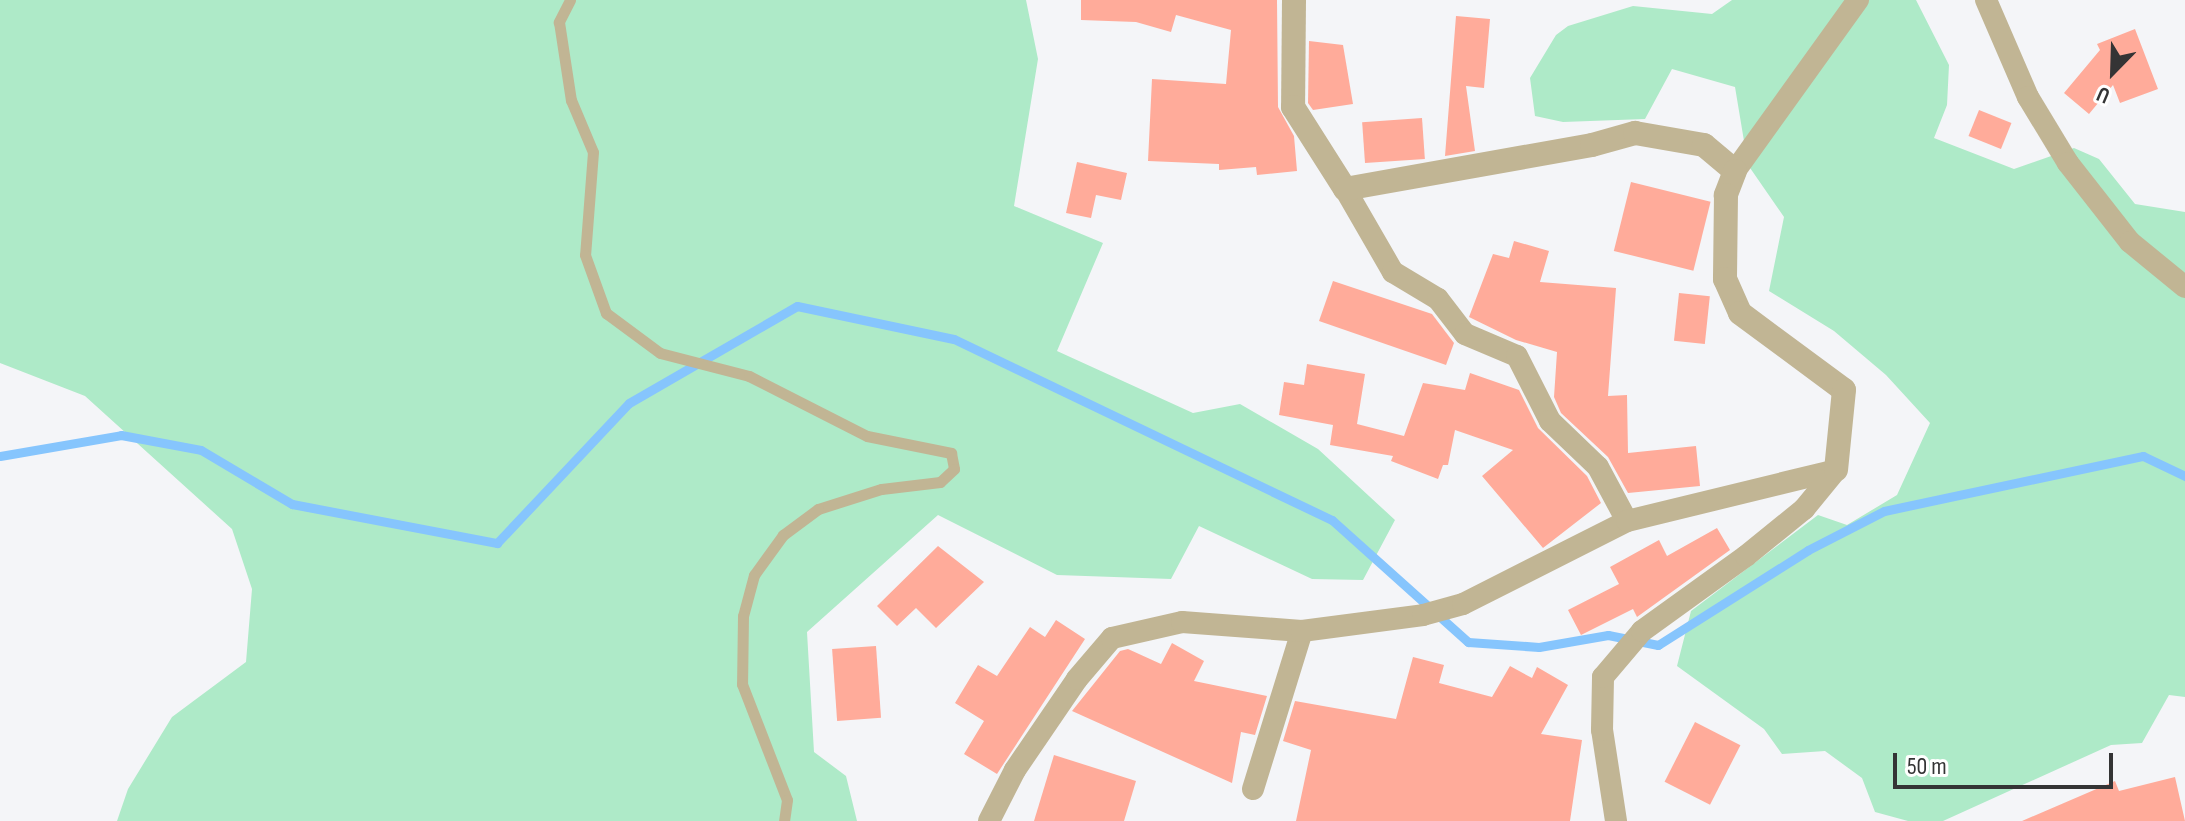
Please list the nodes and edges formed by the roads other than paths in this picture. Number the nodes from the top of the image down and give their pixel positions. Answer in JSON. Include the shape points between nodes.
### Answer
{"nodes":[{"id":1,"x":570,"y":0,"type":"edge"},
{"id":2,"x":1294,"y":0,"type":"edge"},
{"id":3,"x":1858,"y":0,"type":"edge"},
{"id":4,"x":1986,"y":0,"type":"edge"},
{"id":5,"x":1735,"y":171,"type":"junction"},
{"id":6,"x":1345,"y":189,"type":"junction"},
{"id":7,"x":2185,"y":287,"type":"edge"},
{"id":8,"x":1836,"y":470,"type":"junction"},
{"id":9,"x":1627,"y":521,"type":"junction"},
{"id":10,"x":1302,"y":631,"type":"junction"},
{"id":11,"x":1253,"y":789,"type":"dead end"},
{"id":12,"x":784,"y":821,"type":"edge"},
{"id":13,"x":989,"y":821,"type":"edge"},
{"id":14,"x":1616,"y":821,"type":"edge"}],
"edges":[{"from":1,"to":12,"type":"lane","via":[[559,22],[561,38],[571,100],[593,152],[585,255],[606,313],[660,353],[749,376],[867,436],[951,453],[954,469],[940,482],[881,489],[818,509],[783,535],[754,575],[743,616],[742,684],[787,800]]},
{"from":2,"to":6,"type":"street","via":[[1293,107]]},
{"from":3,"to":5,"type":"street"},
{"from":4,"to":7,"type":"street","via":[[2028,97],[2068,163],[2130,242]]},
{"from":5,"to":6,"type":"street","via":[[1704,145],[1635,133]]},
{"from":5,"to":8,"type":"street","via":[[1726,195],[1725,279],[1740,313],[1844,390]]},
{"from":6,"to":9,"type":"street","via":[[1393,272],[1438,299],[1465,334],[1517,356],[1550,421],[1598,467]]},
{"from":8,"to":9,"type":"street"},
{"from":8,"to":14,"type":"street","via":[[1804,509],[1634,638],[1603,677],[1602,730]]},
{"from":9,"to":10,"type":"street","via":[[1463,604],[1423,615]]},
{"from":10,"to":11,"type":"street"},
{"from":10,"to":13,"type":"street","via":[[1182,622],[1112,638],[1015,770]]}]}
